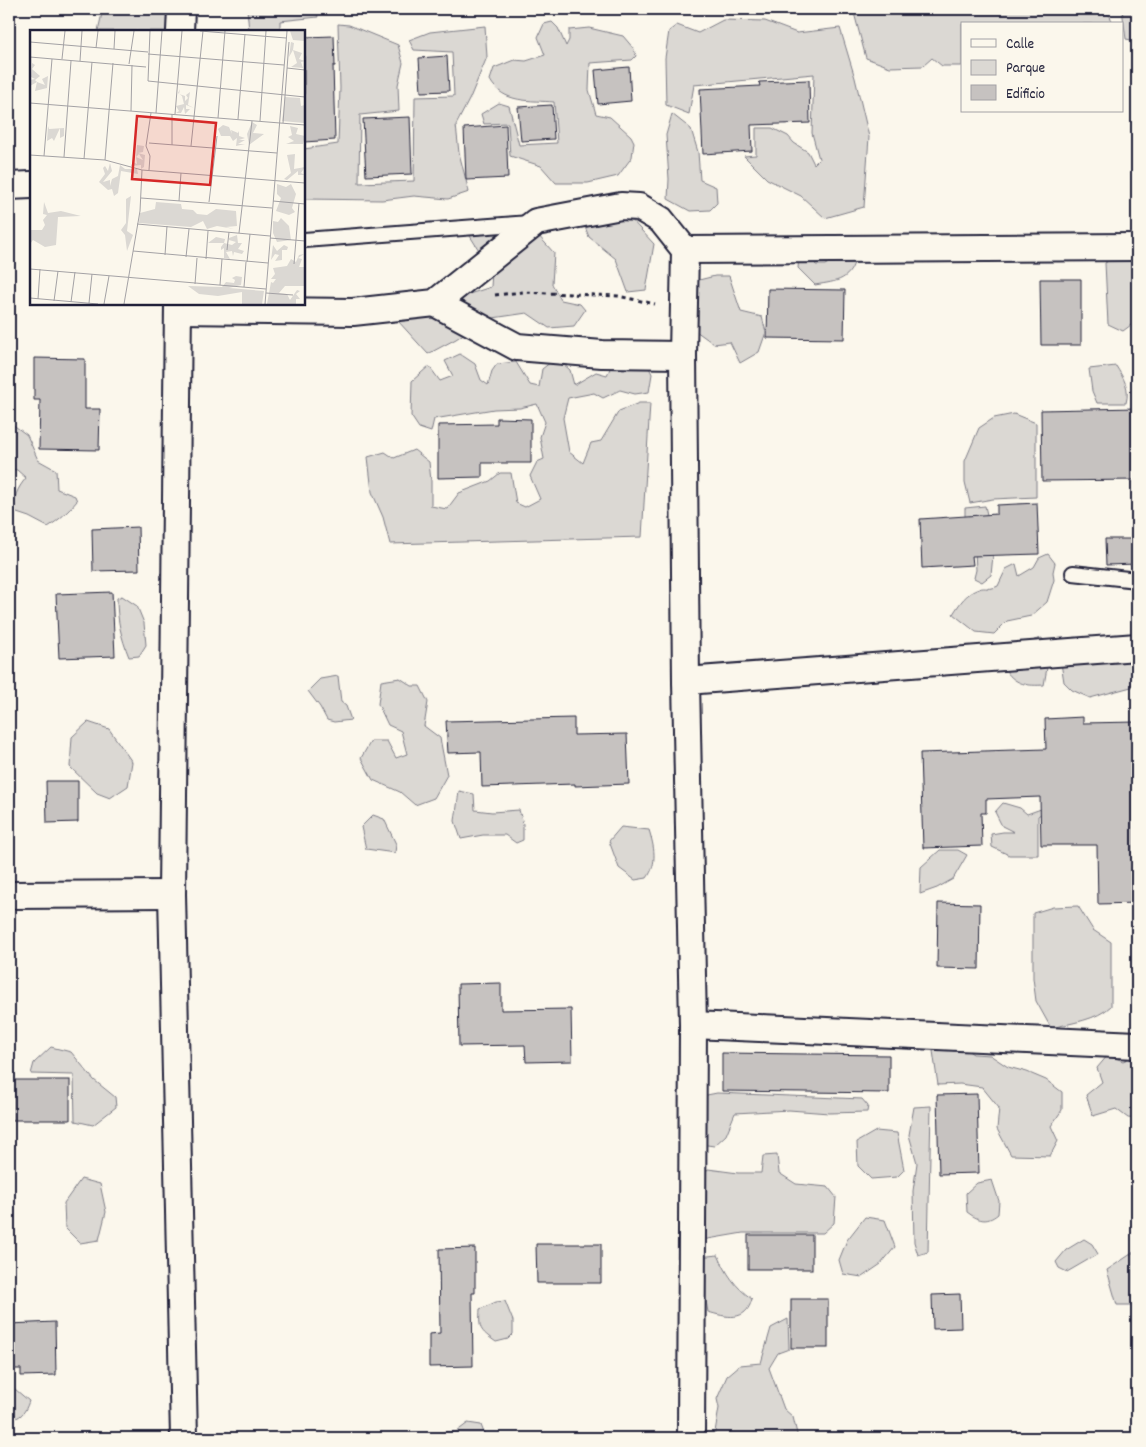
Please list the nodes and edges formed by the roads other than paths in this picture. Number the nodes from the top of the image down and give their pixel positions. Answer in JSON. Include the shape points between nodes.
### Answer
{"nodes":[{"id":1,"x":181,"y":9,"type":"edge"},
{"id":2,"x":180,"y":30,"type":"edge"},
{"id":3,"x":30,"y":185,"type":"edge"},
{"id":4,"x":9,"y":186,"type":"edge"},
{"id":5,"x":536,"y":222,"type":"junction"},
{"id":6,"x":305,"y":240,"type":"edge"},
{"id":7,"x":1137,"y":247,"type":"edge"},
{"id":8,"x":685,"y":250,"type":"junction"},
{"id":9,"x":434,"y":302,"type":"junction"},
{"id":10,"x":178,"y":307,"type":"edge"},
{"id":11,"x":683,"y":355,"type":"junction"},
{"id":12,"x":1073,"y":573,"type":"dead end"},
{"id":13,"x":1137,"y":580,"type":"edge"},
{"id":14,"x":1137,"y":647,"type":"edge"},
{"id":15,"x":686,"y":681,"type":"junction"},
{"id":16,"x":172,"y":894,"type":"junction"},
{"id":17,"x":9,"y":895,"type":"edge"},
{"id":18,"x":693,"y":1025,"type":"junction"},
{"id":19,"x":1137,"y":1045,"type":"edge"},
{"id":20,"x":184,"y":1438,"type":"edge"},
{"id":21,"x":691,"y":1438,"type":"edge"}],
"edges":[{"from":1,"to":2,"type":"street"},
{"from":3,"to":4,"type":"street"},
{"from":5,"to":6,"type":"lane"},
{"from":5,"to":8,"type":"street","via":[[621,206],[639,207],[661,220]]},
{"from":5,"to":9,"type":"street"},
{"from":7,"to":8,"type":"street"},
{"from":8,"to":11,"type":"street"},
{"from":9,"to":10,"type":"street","via":[[353,312]]},
{"from":9,"to":11,"type":"street","via":[[517,347],[602,354]]},
{"from":10,"to":16,"type":"street"},
{"from":11,"to":15,"type":"street"},
{"from":12,"to":13,"type":"lane"},
{"from":14,"to":15,"type":"street"},
{"from":15,"to":18,"type":"street"},
{"from":16,"to":17,"type":"street"},
{"from":16,"to":20,"type":"street"},
{"from":18,"to":19,"type":"street"},
{"from":18,"to":21,"type":"street"}]}
